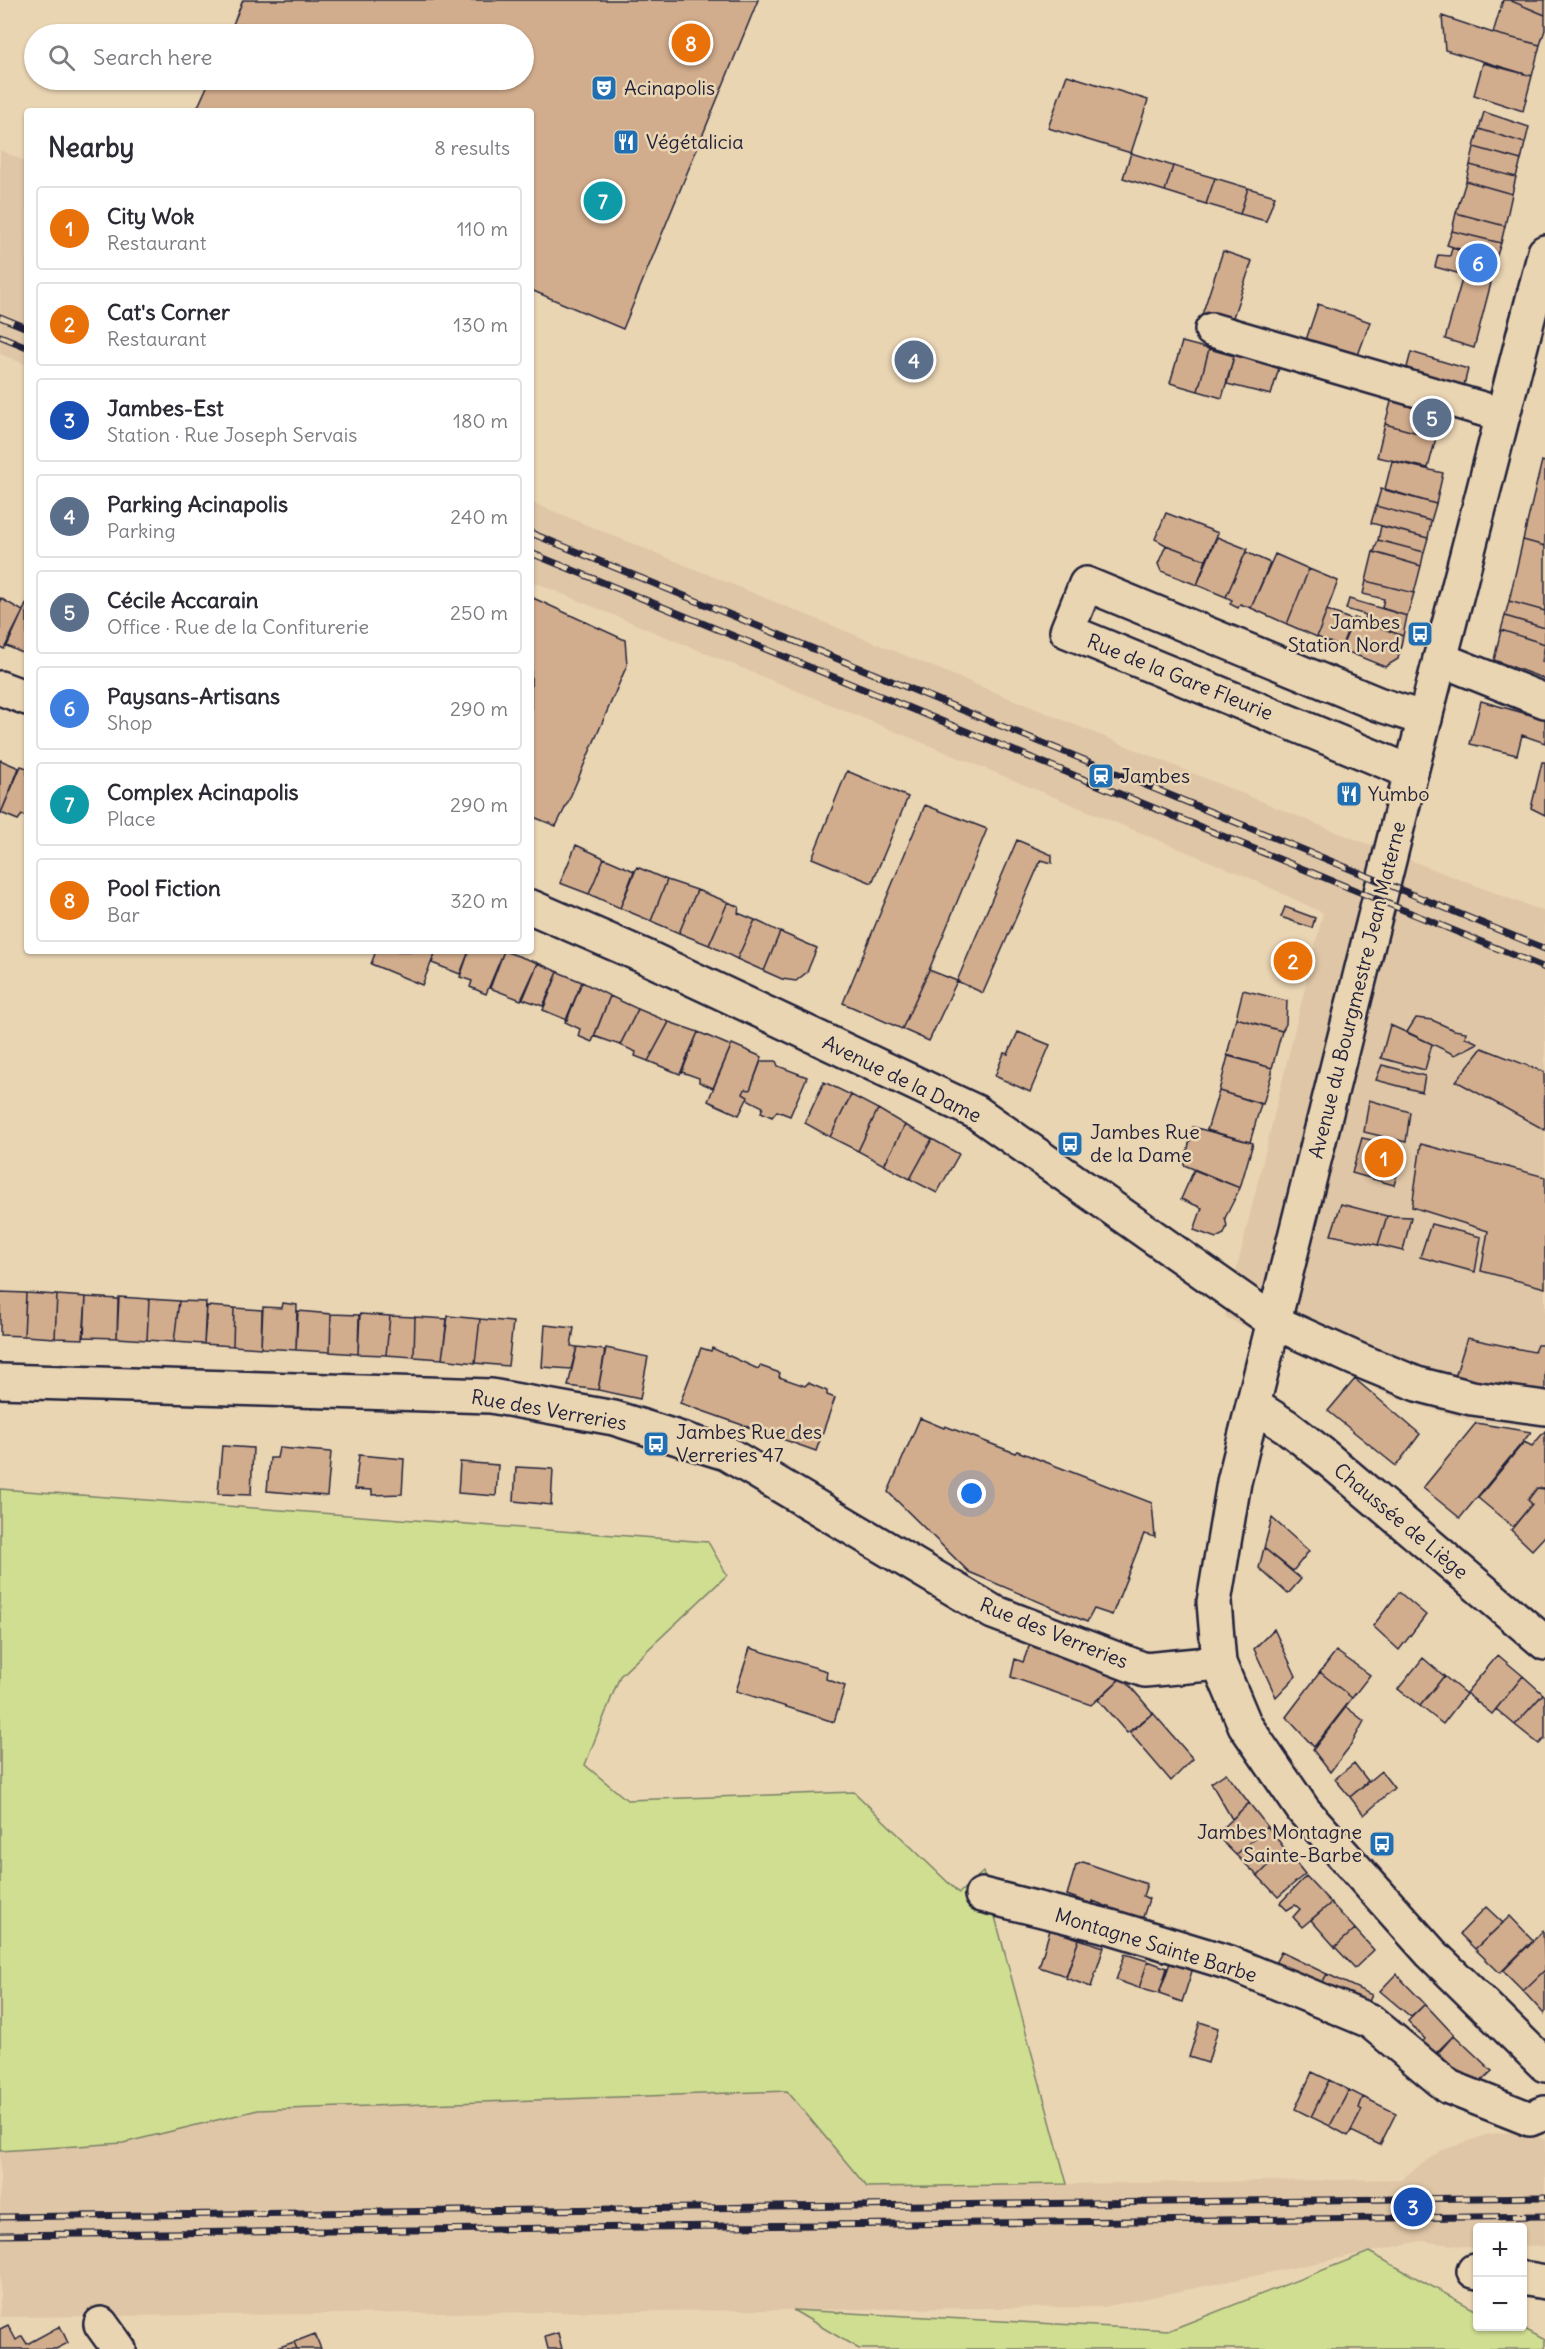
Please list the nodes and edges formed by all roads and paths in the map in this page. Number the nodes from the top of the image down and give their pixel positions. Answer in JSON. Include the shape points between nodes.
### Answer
{"nodes":[{"id":1,"x":1545,"y":252,"type":"edge"},
{"id":2,"x":1212,"y":330,"type":"dead end"},
{"id":3,"x":1503,"y":415,"type":"junction"},
{"id":4,"x":1440,"y":659,"type":"junction"},
{"id":5,"x":0,"y":688,"type":"edge"},
{"id":6,"x":24,"y":697,"type":"edge"},
{"id":7,"x":1545,"y":701,"type":"edge"},
{"id":8,"x":1425,"y":719,"type":"junction"},
{"id":9,"x":1411,"y":772,"type":"junction"},
{"id":10,"x":534,"y":908,"type":"edge"},
{"id":11,"x":1274,"y":1322,"type":"junction"},
{"id":12,"x":0,"y":1382,"type":"edge"},
{"id":13,"x":1253,"y":1405,"type":"junction"},
{"id":14,"x":1545,"y":1408,"type":"edge"},
{"id":15,"x":1545,"y":1643,"type":"edge"},
{"id":16,"x":1219,"y":1663,"type":"junction"},
{"id":17,"x":982,"y":1895,"type":"dead end"},
{"id":18,"x":1545,"y":2065,"type":"edge"},
{"id":19,"x":1545,"y":2113,"type":"edge"},
{"id":20,"x":1527,"y":2279,"type":"edge"},
{"id":21,"x":1545,"y":2282,"type":"edge"}],
"edges":[{"from":1,"to":3,"type":"street","name":"Avenue du Bourgmestre Jean Materne"},
{"from":2,"to":3,"type":"street"},
{"from":3,"to":4,"type":"street","name":"Avenue du Bourgmestre Jean Materne"},
{"from":4,"to":7,"type":"street"},
{"from":4,"to":8,"type":"street","name":"Avenue du Bourgmestre Jean Materne"},
{"from":5,"to":6,"type":"street"},
{"from":8,"to":9,"type":"street","name":"Avenue du Bourgmestre Jean Materne"},
{"from":8,"to":9,"type":"street","name":"Rue de la Gare Fleurie","via":[[1378,704],[1086,584],[1067,631]]},
{"from":9,"to":11,"type":"street","name":"Avenue du Bourgmestre Jean Materne"},
{"from":10,"to":11,"type":"street","name":"Avenue de la Dame","via":[[976,1112]]},
{"from":11,"to":13,"type":"street","name":"Avenue du Bourgmestre Jean Materne"},
{"from":11,"to":14,"type":"street","name":"Avenue de la Dame","via":[[1417,1384],[1472,1398]]},
{"from":12,"to":16,"type":"street","name":"Rue des Verreries","via":[[491,1396],[614,1418],[726,1453],[993,1612],[1145,1670]]},
{"from":13,"to":15,"type":"street","name":"Chaussée de Liège","via":[[1322,1454]]},
{"from":13,"to":16,"type":"street","name":"Avenue du Bourgmestre Jean Materne","via":[[1234,1482],[1214,1602]]},
{"from":16,"to":18,"type":"street","via":[[1245,1725],[1304,1811],[1431,1953]]},
{"from":17,"to":19,"type":"street","name":"Montagne Sainte Barbe","via":[[1111,1927],[1230,1963],[1370,2021],[1449,2087],[1530,2119]]},
{"from":20,"to":21,"type":"street"}]}
